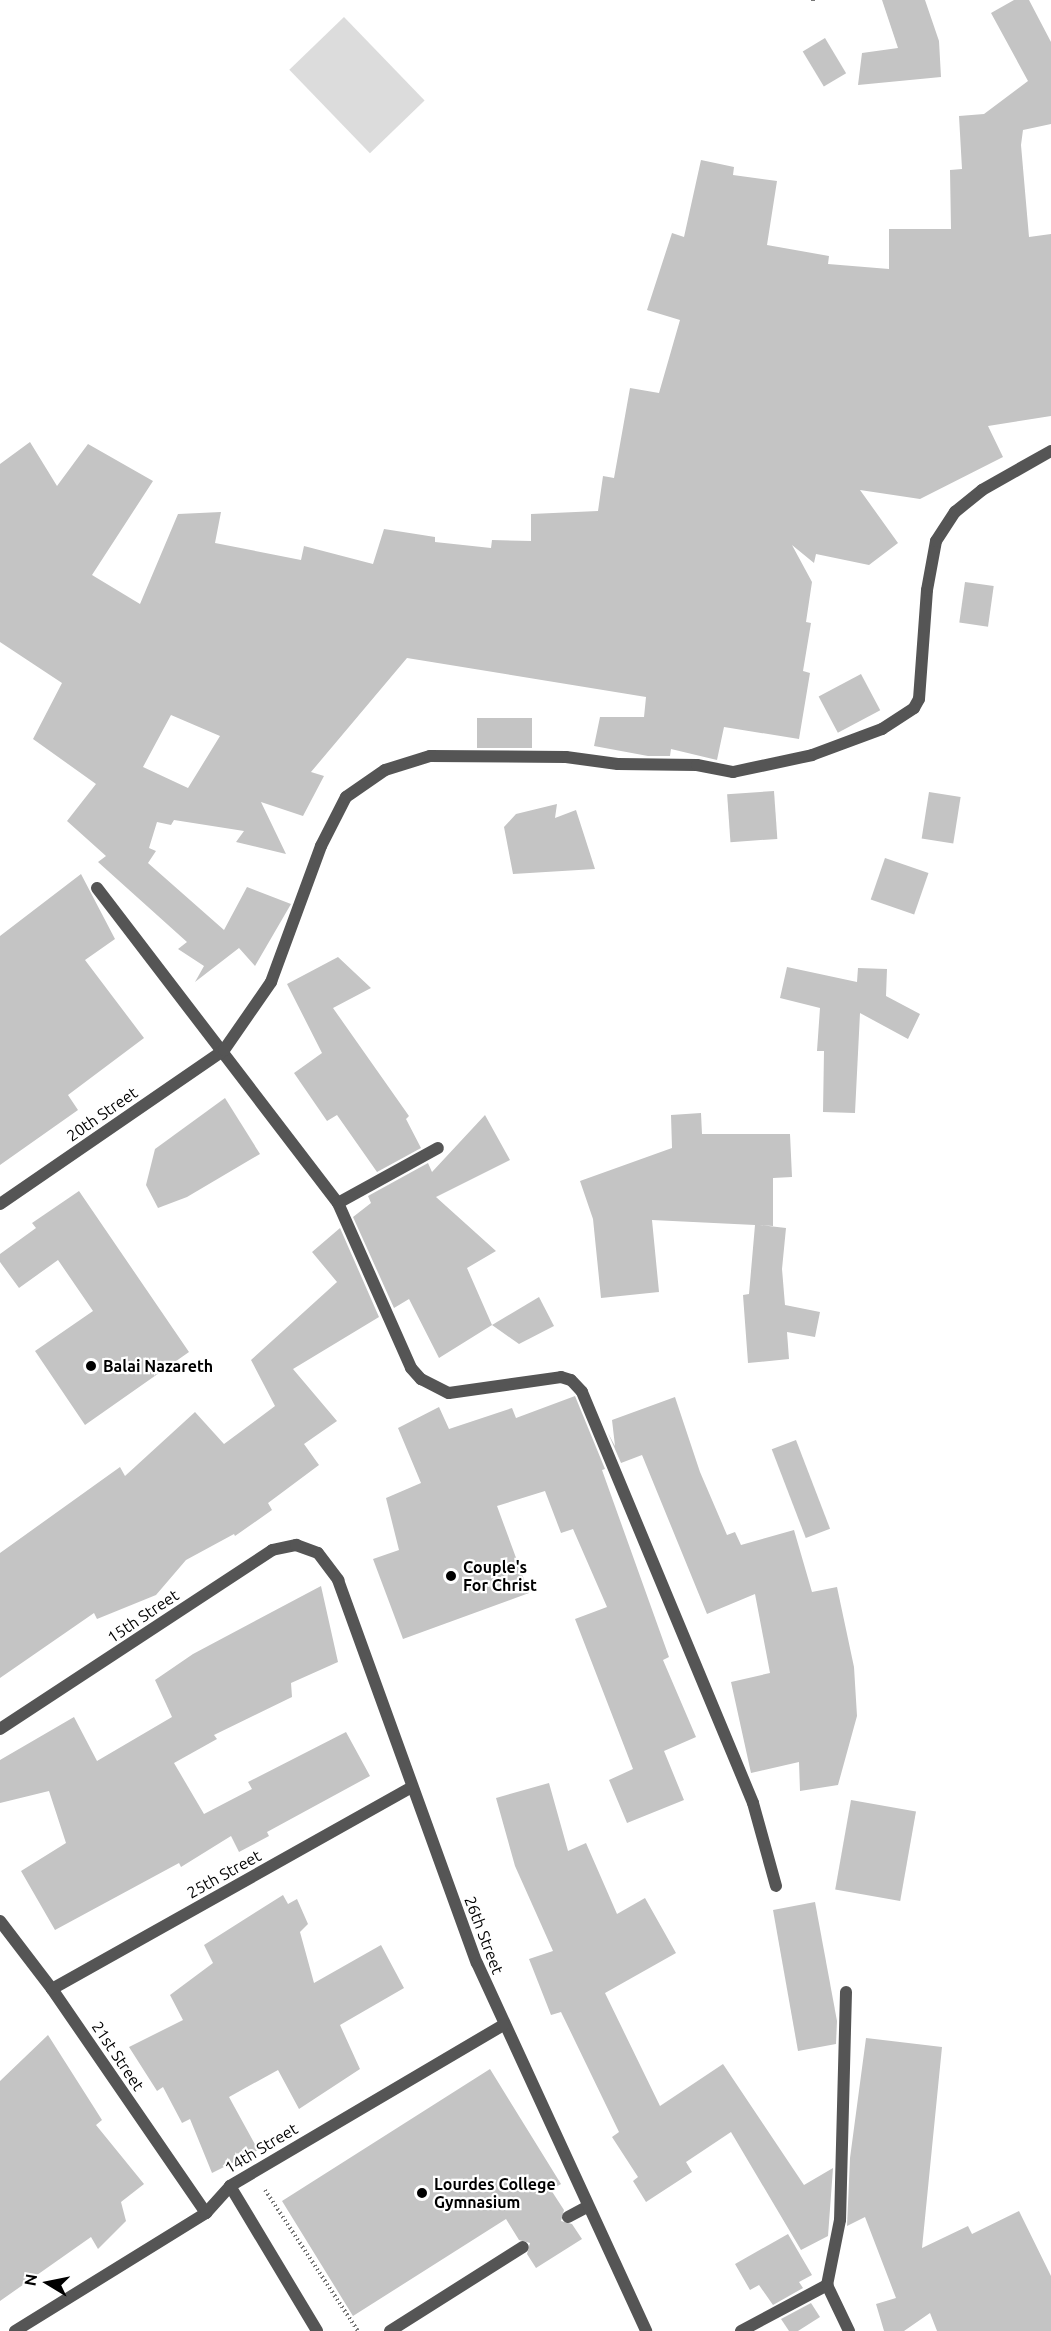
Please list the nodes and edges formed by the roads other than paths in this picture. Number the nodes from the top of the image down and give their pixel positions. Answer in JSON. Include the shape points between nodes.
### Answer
{"nodes":[{"id":1,"x":1051,"y":451,"type":"edge"},
{"id":2,"x":97,"y":888,"type":"dead end"},
{"id":3,"x":224,"y":1050,"type":"junction"},
{"id":4,"x":438,"y":1148,"type":"dead end"},
{"id":5,"x":339,"y":1203,"type":"junction"},
{"id":6,"x":0,"y":1204,"type":"edge"},
{"id":7,"x":308,"y":1547,"type":"joint"},
{"id":8,"x":0,"y":1729,"type":"edge"},
{"id":9,"x":412,"y":1787,"type":"junction"},
{"id":10,"x":776,"y":1886,"type":"dead end"},
{"id":11,"x":0,"y":1921,"type":"edge"},
{"id":12,"x":52,"y":1989,"type":"junction"},
{"id":13,"x":846,"y":1992,"type":"dead end"},
{"id":14,"x":503,"y":2025,"type":"junction"},
{"id":15,"x":230,"y":2186,"type":"junction"},
{"id":16,"x":587,"y":2207,"type":"junction"},
{"id":17,"x":206,"y":2213,"type":"junction"},
{"id":18,"x":568,"y":2217,"type":"dead end"},
{"id":19,"x":523,"y":2247,"type":"dead end"},
{"id":20,"x":827,"y":2285,"type":"junction"},
{"id":21,"x":15,"y":2331,"type":"edge"},
{"id":22,"x":317,"y":2331,"type":"edge"},
{"id":23,"x":390,"y":2331,"type":"edge"},
{"id":24,"x":646,"y":2331,"type":"edge"},
{"id":25,"x":741,"y":2331,"type":"edge"},
{"id":26,"x":849,"y":2331,"type":"edge"}],
"edges":[{"from":1,"to":3,"type":"street","via":[[982,490],[955,512],[936,541],[927,590],[919,699],[914,708],[882,729],[812,755],[733,772],[697,765],[618,764],[566,757],[430,756],[385,770],[346,797],[321,846],[271,982]]},
{"from":2,"to":3,"type":"street"},
{"from":3,"to":5,"type":"street"},
{"from":3,"to":6,"type":"street","name":"20th Street"},
{"from":4,"to":5,"type":"street"},
{"from":5,"to":10,"type":"street","via":[[411,1368],[421,1379],[448,1393],[561,1377],[571,1380],[582,1392],[753,1803]]},
{"from":7,"to":8,"type":"street","name":"15th Street","via":[[285,1545],[272,1550]]},
{"from":7,"to":9,"type":"street","name":"26th Street","via":[[327,1562],[338,1580]]},
{"from":9,"to":12,"type":"street","name":"25th Street"},
{"from":9,"to":14,"type":"street","name":"26th Street"},
{"from":11,"to":12,"type":"street","name":"21st Street"},
{"from":12,"to":17,"type":"street","name":"21st Street"},
{"from":13,"to":20,"type":"street","via":[[840,2220]]},
{"from":14,"to":15,"type":"street","name":"14th Street"},
{"from":14,"to":16,"type":"street","name":"26th Street"},
{"from":15,"to":17,"type":"street","name":"14th Street"},
{"from":15,"to":22,"type":"street"},
{"from":16,"to":18,"type":"street"},
{"from":16,"to":24,"type":"street","name":"26th Street"},
{"from":17,"to":21,"type":"street","name":"14th Street"},
{"from":19,"to":23,"type":"street"},
{"from":20,"to":25,"type":"street"},
{"from":20,"to":26,"type":"street"}]}
